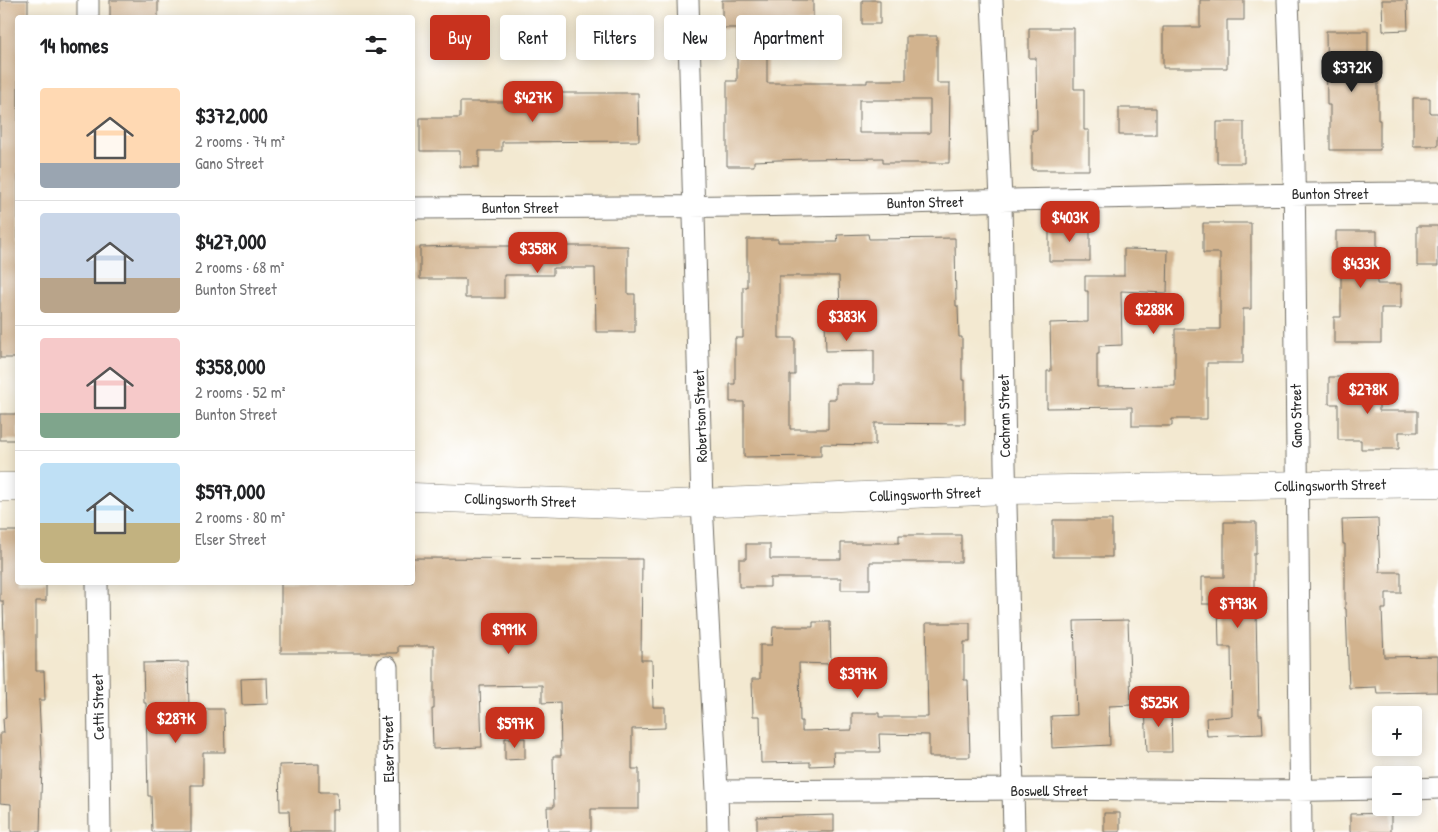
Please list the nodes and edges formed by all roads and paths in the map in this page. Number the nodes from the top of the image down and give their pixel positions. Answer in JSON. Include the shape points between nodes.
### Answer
{"nodes":[{"id":1,"x":88,"y":0,"type":"edge"},
{"id":2,"x":688,"y":0,"type":"edge"},
{"id":3,"x":992,"y":0,"type":"edge"},
{"id":4,"x":1288,"y":0,"type":"edge"},
{"id":5,"x":88,"y":15,"type":"edge"},
{"id":6,"x":1294,"y":193,"type":"junction"},
{"id":7,"x":1438,"y":193,"type":"edge"},
{"id":8,"x":1001,"y":200,"type":"junction"},
{"id":9,"x":694,"y":206,"type":"junction"},
{"id":10,"x":415,"y":208,"type":"edge"},
{"id":11,"x":1438,"y":483,"type":"edge"},
{"id":12,"x":1297,"y":486,"type":"junction"},
{"id":13,"x":0,"y":487,"type":"edge"},
{"id":14,"x":15,"y":488,"type":"edge"},
{"id":15,"x":1006,"y":490,"type":"junction"},
{"id":16,"x":415,"y":496,"type":"edge"},
{"id":17,"x":702,"y":503,"type":"junction"},
{"id":18,"x":97,"y":585,"type":"edge"},
{"id":19,"x":387,"y":667,"type":"dead end"},
{"id":20,"x":1438,"y":788,"type":"edge"},
{"id":21,"x":1372,"y":789,"type":"edge"},
{"id":22,"x":1422,"y":789,"type":"edge"},
{"id":23,"x":1014,"y":790,"type":"junction"},
{"id":24,"x":717,"y":791,"type":"junction"},
{"id":25,"x":1300,"y":791,"type":"junction"},
{"id":26,"x":100,"y":832,"type":"edge"},
{"id":27,"x":389,"y":832,"type":"edge"},
{"id":28,"x":718,"y":832,"type":"edge"},
{"id":29,"x":1014,"y":832,"type":"edge"},
{"id":30,"x":1301,"y":832,"type":"edge"}],
"edges":[{"from":1,"to":5,"type":"street"},
{"from":2,"to":9,"type":"street","name":"Robertson Street"},
{"from":3,"to":8,"type":"street","name":"Cochran Street"},
{"from":4,"to":6,"type":"street","name":"Gano Street"},
{"from":6,"to":7,"type":"street","name":"Bunton Street"},
{"from":6,"to":8,"type":"street","name":"Bunton Street"},
{"from":6,"to":12,"type":"street","name":"Gano Street"},
{"from":8,"to":9,"type":"street","name":"Bunton Street"},
{"from":8,"to":15,"type":"street","name":"Cochran Street"},
{"from":9,"to":10,"type":"street","name":"Bunton Street"},
{"from":9,"to":17,"type":"street","name":"Robertson Street"},
{"from":11,"to":12,"type":"main road","name":"Collingsworth Street"},
{"from":12,"to":15,"type":"main road","name":"Collingsworth Street"},
{"from":12,"to":25,"type":"street","name":"Gano Street"},
{"from":13,"to":14,"type":"main road"},
{"from":15,"to":17,"type":"main road","name":"Collingsworth Street"},
{"from":15,"to":23,"type":"street","name":"Cochran Street"},
{"from":16,"to":17,"type":"main road","name":"Collingsworth Street"},
{"from":17,"to":24,"type":"street","name":"Robertson Street"},
{"from":18,"to":26,"type":"street","name":"Cetti Street"},
{"from":19,"to":27,"type":"street","name":"Elser Street"},
{"from":20,"to":22,"type":"street"},
{"from":21,"to":25,"type":"street","name":"Boswell Street"},
{"from":23,"to":24,"type":"street","name":"Boswell Street"},
{"from":23,"to":25,"type":"street","name":"Boswell Street"},
{"from":23,"to":29,"type":"street","name":"Cochran Street"},
{"from":24,"to":28,"type":"street","name":"Robertson Street"},
{"from":25,"to":30,"type":"street","name":"Gano Street"}]}
